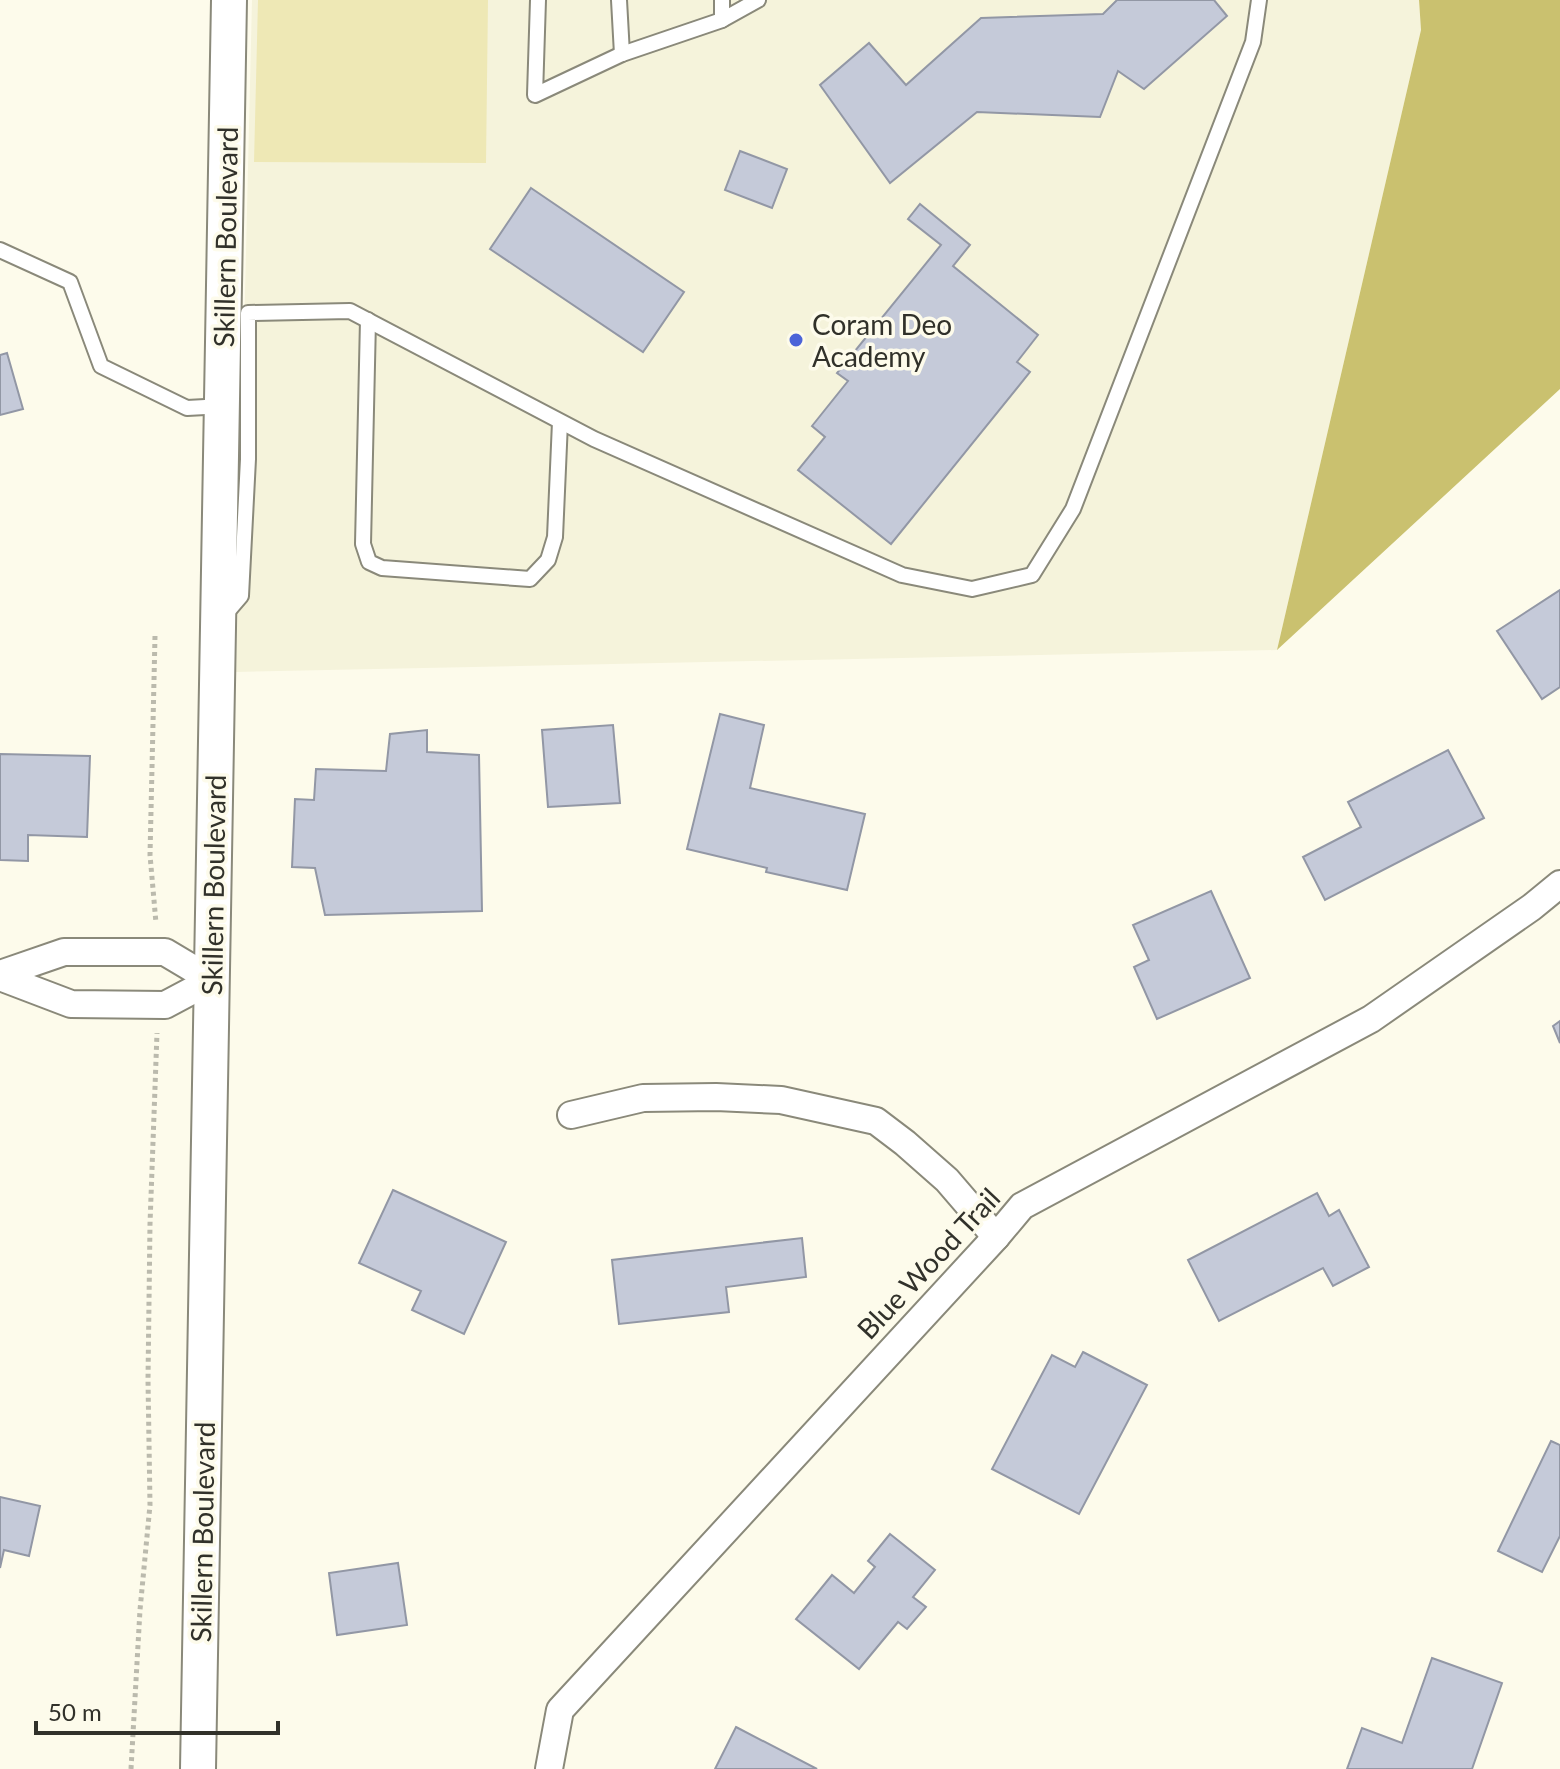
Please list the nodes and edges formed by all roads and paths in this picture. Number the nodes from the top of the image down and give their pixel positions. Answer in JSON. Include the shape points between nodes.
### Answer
{"nodes":[{"id":1,"x":229,"y":0,"type":"edge"},
{"id":2,"x":538,"y":0,"type":"edge"},
{"id":3,"x":619,"y":0,"type":"edge"},
{"id":4,"x":722,"y":0,"type":"edge"},
{"id":5,"x":758,"y":0,"type":"edge"},
{"id":6,"x":1259,"y":0,"type":"edge"},
{"id":7,"x":722,"y":20,"type":"junction"},
{"id":8,"x":622,"y":54,"type":"junction"},
{"id":9,"x":0,"y":250,"type":"edge"},
{"id":10,"x":368,"y":320,"type":"junction"},
{"id":11,"x":235,"y":407,"type":"junction"},
{"id":12,"x":560,"y":422,"type":"junction"},
{"id":13,"x":155,"y":636,"type":"dead end"},
{"id":14,"x":1560,"y":884,"type":"edge"},
{"id":15,"x":158,"y":952,"type":"junction"},
{"id":16,"x":0,"y":976,"type":"edge"},
{"id":17,"x":212,"y":980,"type":"junction"},
{"id":18,"x":158,"y":1005,"type":"junction"},
{"id":19,"x":571,"y":1115,"type":"dead end"},
{"id":20,"x":996,"y":1237,"type":"junction"},
{"id":21,"x":131,"y":1769,"type":"edge"},
{"id":22,"x":198,"y":1769,"type":"edge"},
{"id":23,"x":549,"y":1769,"type":"edge"}],
"edges":[{"from":1,"to":11,"type":"street","name":"Skillern Boulevard"},
{"from":2,"to":8,"type":"lane","via":[[535,95]]},
{"from":3,"to":8,"type":"lane"},
{"from":4,"to":7,"type":"lane"},
{"from":5,"to":7,"type":"lane"},
{"from":6,"to":12,"type":"lane","via":[[1253,42],[1073,509],[1032,575],[972,589],[902,575]]},
{"from":7,"to":8,"type":"lane"},
{"from":9,"to":11,"type":"lane","via":[[70,282],[101,366],[187,408]]},
{"from":10,"to":11,"type":"lane","via":[[350,311],[248,313]]},
{"from":10,"to":12,"type":"lane"},
{"from":10,"to":12,"type":"lane","via":[[363,544],[369,562],[382,568],[530,579],[548,560],[555,537]]},
{"from":11,"to":17,"type":"street","name":"Skillern Boulevard","via":[[218,624]]},
{"from":13,"to":15,"type":"path","via":[[150,855]]},
{"from":14,"to":20,"type":"street","name":"Blue Wood Trail","via":[[1371,1019],[1022,1206]]},
{"from":15,"to":16,"type":"street","via":[[64,952]]},
{"from":15,"to":17,"type":"street"},
{"from":16,"to":18,"type":"street","via":[[71,1004]]},
{"from":17,"to":18,"type":"street"},
{"from":17,"to":22,"type":"street","name":"Skillern Boulevard"},
{"from":18,"to":21,"type":"path","via":[[150,1224],[150,1505]]},
{"from":19,"to":20,"type":"street","via":[[643,1098],[716,1097],[781,1100],[876,1121],[947,1180]]},
{"from":20,"to":23,"type":"street","name":"Blue Wood Trail","via":[[560,1710]]}]}
